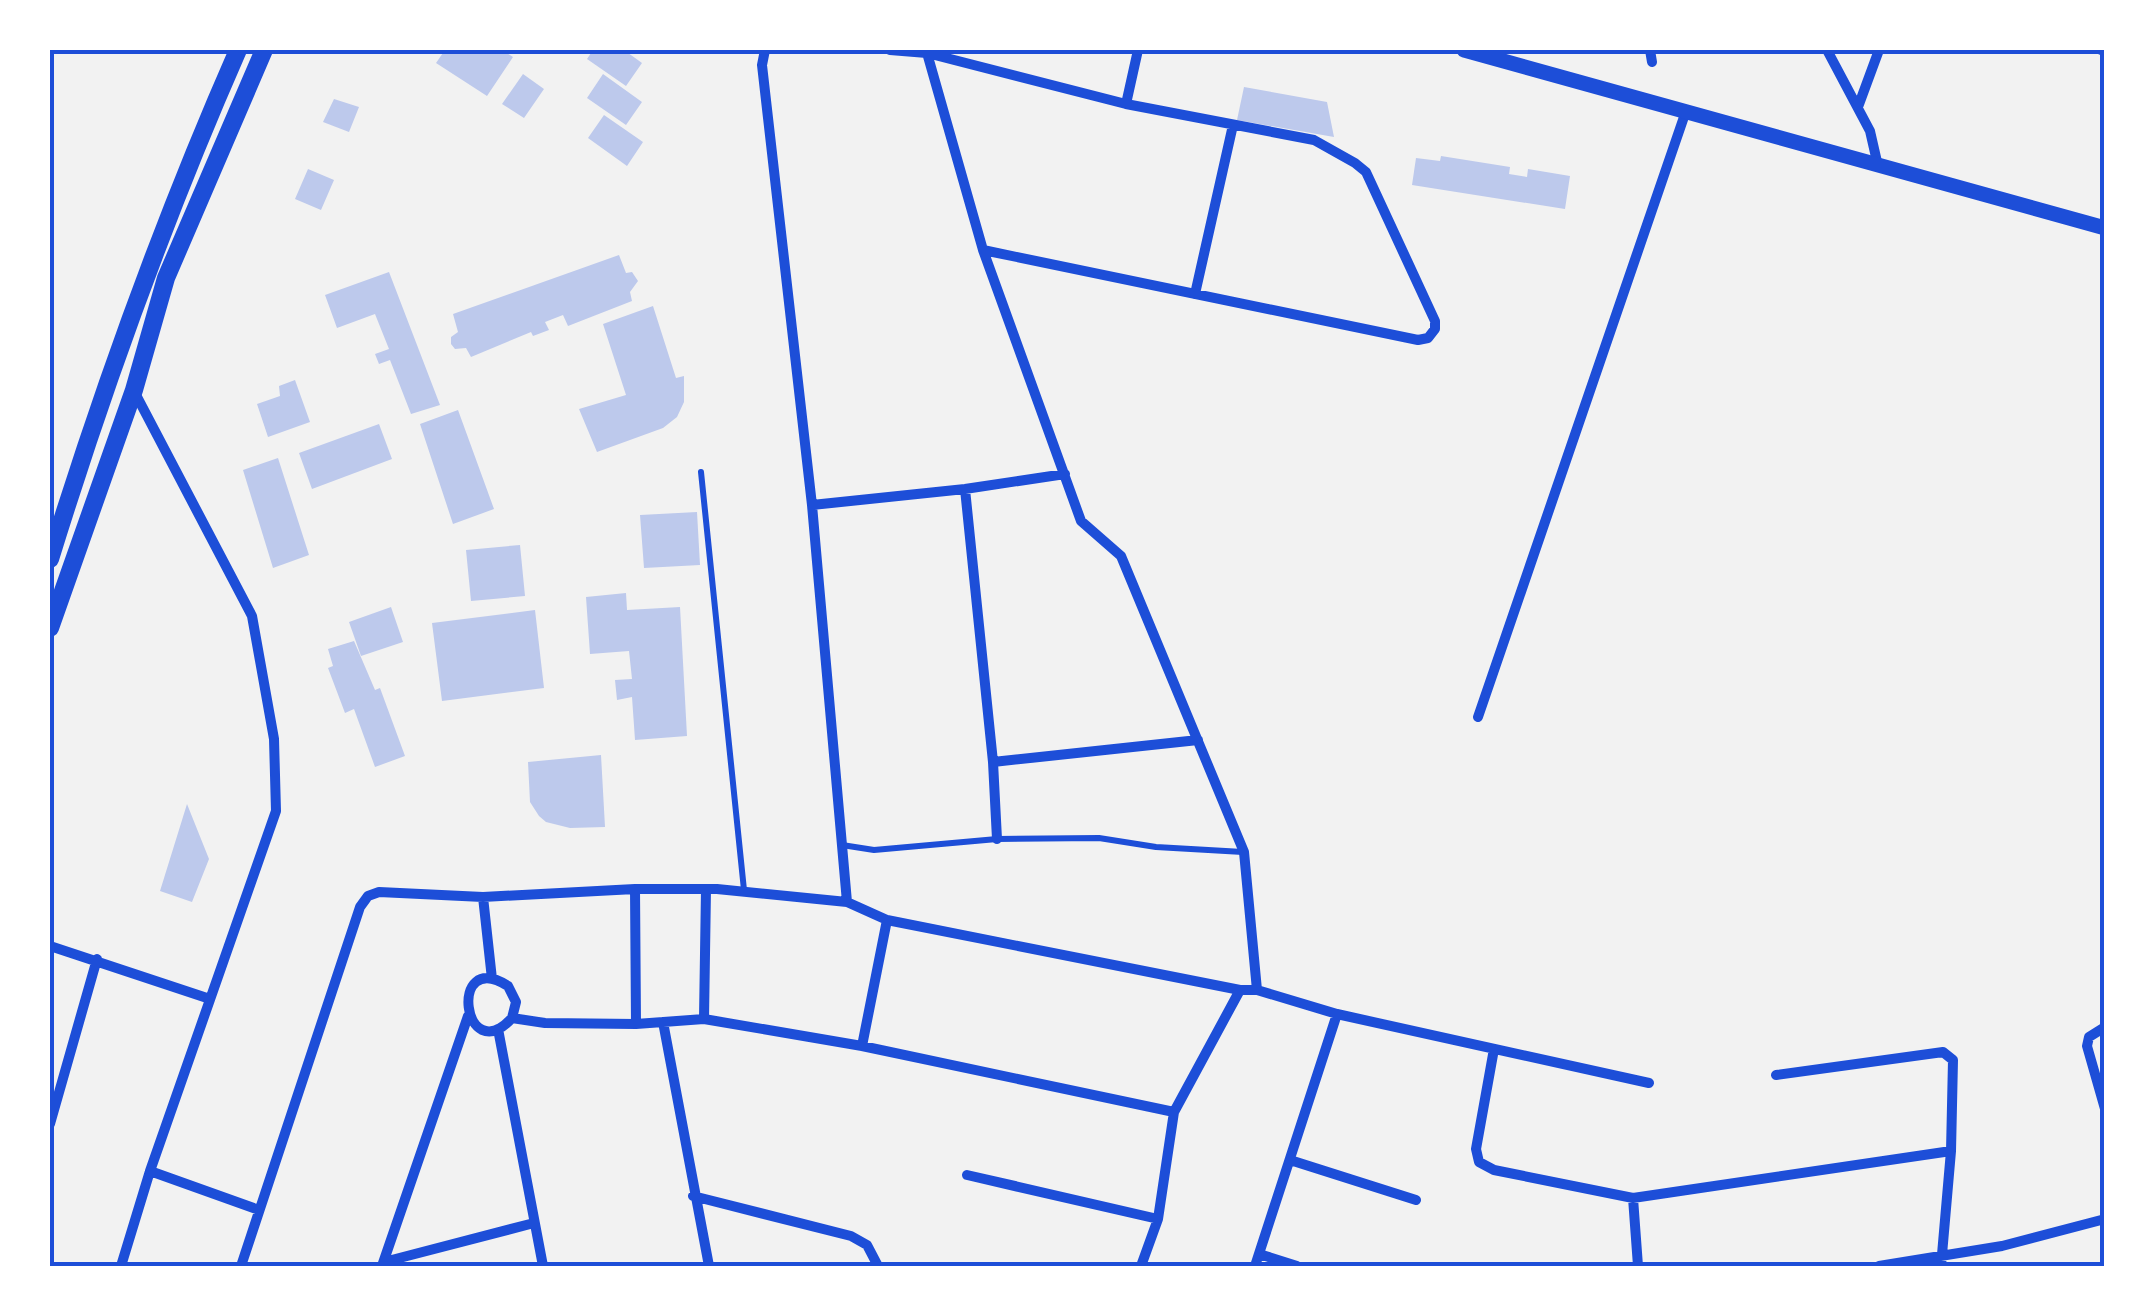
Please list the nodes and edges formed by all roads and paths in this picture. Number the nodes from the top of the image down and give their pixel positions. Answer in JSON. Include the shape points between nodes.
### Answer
{"nodes":[{"id":1,"x":238,"y":50,"type":"edge"},
{"id":2,"x":264,"y":50,"type":"edge"},
{"id":3,"x":765,"y":50,"type":"edge"},
{"id":4,"x":890,"y":50,"type":"edge"},
{"id":5,"x":1138,"y":50,"type":"edge"},
{"id":6,"x":1464,"y":50,"type":"edge"},
{"id":7,"x":1827,"y":50,"type":"edge"},
{"id":8,"x":1880,"y":50,"type":"edge"},
{"id":9,"x":927,"y":54,"type":"junction"},
{"id":10,"x":1126,"y":104,"type":"junction"},
{"id":11,"x":1858,"y":107,"type":"junction"},
{"id":12,"x":1686,"y":111,"type":"junction"},
{"id":13,"x":1234,"y":125,"type":"junction"},
{"id":14,"x":1878,"y":166,"type":"junction"},
{"id":15,"x":2105,"y":228,"type":"edge"},
{"id":16,"x":983,"y":250,"type":"junction"},
{"id":17,"x":1195,"y":294,"type":"junction"},
{"id":18,"x":134,"y":390,"type":"junction"},
{"id":19,"x":701,"y":472,"type":"dead end"},
{"id":20,"x":1064,"y":474,"type":"junction"},
{"id":21,"x":966,"y":489,"type":"junction"},
{"id":22,"x":812,"y":505,"type":"junction"},
{"id":23,"x":50,"y":559,"type":"edge"},
{"id":24,"x":50,"y":628,"type":"edge"},
{"id":25,"x":1478,"y":717,"type":"dead end"},
{"id":26,"x":1198,"y":740,"type":"junction"},
{"id":27,"x":993,"y":762,"type":"junction"},
{"id":28,"x":997,"y":839,"type":"junction"},
{"id":29,"x":840,"y":844,"type":"junction"},
{"id":30,"x":1244,"y":852,"type":"junction"},
{"id":31,"x":706,"y":888,"type":"junction"},
{"id":32,"x":634,"y":889,"type":"junction"},
{"id":33,"x":744,"y":890,"type":"junction"},
{"id":34,"x":483,"y":897,"type":"junction"},
{"id":35,"x":847,"y":902,"type":"junction"},
{"id":36,"x":887,"y":920,"type":"junction"},
{"id":37,"x":50,"y":946,"type":"edge"},
{"id":38,"x":96,"y":959,"type":"junction"},
{"id":39,"x":492,"y":980,"type":"junction"},
{"id":40,"x":1240,"y":990,"type":"junction"},
{"id":41,"x":1258,"y":990,"type":"junction"},
{"id":42,"x":210,"y":999,"type":"junction"},
{"id":43,"x":1338,"y":1014,"type":"junction"},
{"id":44,"x":468,"y":1016,"type":"junction"},
{"id":45,"x":512,"y":1018,"type":"junction"},
{"id":46,"x":704,"y":1020,"type":"junction"},
{"id":47,"x":662,"y":1022,"type":"junction"},
{"id":48,"x":636,"y":1024,"type":"junction"},
{"id":49,"x":2105,"y":1027,"type":"edge"},
{"id":50,"x":498,"y":1029,"type":"junction"},
{"id":51,"x":862,"y":1046,"type":"junction"},
{"id":52,"x":1494,"y":1049,"type":"junction"},
{"id":53,"x":1776,"y":1075,"type":"dead end"},
{"id":54,"x":1649,"y":1083,"type":"dead end"},
{"id":55,"x":2105,"y":1109,"type":"edge"},
{"id":56,"x":1174,"y":1112,"type":"junction"},
{"id":57,"x":50,"y":1124,"type":"edge"},
{"id":58,"x":1951,"y":1150,"type":"junction"},
{"id":59,"x":1290,"y":1160,"type":"junction"},
{"id":60,"x":150,"y":1170,"type":"junction"},
{"id":61,"x":967,"y":1175,"type":"dead end"},
{"id":62,"x":694,"y":1196,"type":"junction"},
{"id":63,"x":1632,"y":1198,"type":"junction"},
{"id":64,"x":1416,"y":1200,"type":"dead end"},
{"id":65,"x":258,"y":1210,"type":"junction"},
{"id":66,"x":1158,"y":1219,"type":"junction"},
{"id":67,"x":2105,"y":1219,"type":"edge"},
{"id":68,"x":534,"y":1223,"type":"junction"},
{"id":69,"x":1258,"y":1254,"type":"junction"},
{"id":70,"x":1942,"y":1262,"type":"edge"},
{"id":71,"x":383,"y":1264,"type":"edge"},
{"id":72,"x":120,"y":1266,"type":"edge"},
{"id":73,"x":241,"y":1266,"type":"edge"},
{"id":74,"x":544,"y":1266,"type":"edge"},
{"id":75,"x":708,"y":1266,"type":"edge"},
{"id":76,"x":878,"y":1266,"type":"edge"},
{"id":77,"x":1140,"y":1266,"type":"edge"},
{"id":78,"x":1254,"y":1266,"type":"edge"},
{"id":79,"x":1297,"y":1266,"type":"edge"},
{"id":80,"x":1638,"y":1266,"type":"edge"},
{"id":81,"x":1879,"y":1266,"type":"edge"}],
"edges":[{"from":1,"to":23,"type":"main road","via":[[163,228]]},
{"from":2,"to":18,"type":"main road","via":[[166,278]]},
{"from":3,"to":22,"type":"street"},
{"from":4,"to":9,"type":"street"},
{"from":5,"to":10,"type":"street"},
{"from":6,"to":12,"type":"street"},
{"from":7,"to":11,"type":"street"},
{"from":8,"to":11,"type":"street"},
{"from":9,"to":10,"type":"street"},
{"from":9,"to":16,"type":"street"},
{"from":10,"to":13,"type":"street"},
{"from":11,"to":14,"type":"street"},
{"from":12,"to":14,"type":"street"},
{"from":12,"to":25,"type":"street"},
{"from":13,"to":17,"type":"street"},
{"from":13,"to":17,"type":"street","via":[[1314,140],[1366,172],[1435,329],[1418,340]]},
{"from":14,"to":15,"type":"street"},
{"from":16,"to":17,"type":"street"},
{"from":16,"to":20,"type":"street"},
{"from":18,"to":24,"type":"main road"},
{"from":18,"to":42,"type":"street","via":[[252,616],[274,739],[276,810]]},
{"from":19,"to":33,"type":"lane"},
{"from":20,"to":21,"type":"street"},
{"from":20,"to":26,"type":"street","via":[[1081,520],[1122,556]]},
{"from":21,"to":22,"type":"street"},
{"from":21,"to":27,"type":"street"},
{"from":22,"to":29,"type":"street"},
{"from":26,"to":27,"type":"street"},
{"from":26,"to":30,"type":"street"},
{"from":27,"to":28,"type":"street"},
{"from":28,"to":29,"type":"lane","via":[[874,850]]},
{"from":28,"to":30,"type":"lane","via":[[1100,838]]},
{"from":29,"to":35,"type":"street"},
{"from":30,"to":41,"type":"street"},
{"from":31,"to":32,"type":"street"},
{"from":31,"to":33,"type":"street"},
{"from":31,"to":46,"type":"street"},
{"from":32,"to":34,"type":"street"},
{"from":32,"to":48,"type":"street"},
{"from":33,"to":35,"type":"street"},
{"from":34,"to":39,"type":"street"},
{"from":34,"to":65,"type":"street","via":[[379,892],[360,907]]},
{"from":35,"to":36,"type":"street"},
{"from":36,"to":40,"type":"street"},
{"from":36,"to":51,"type":"street"},
{"from":37,"to":38,"type":"street"},
{"from":38,"to":42,"type":"street"},
{"from":38,"to":57,"type":"street"},
{"from":39,"to":44,"type":"street","via":[[470,990]]},
{"from":39,"to":45,"type":"street","via":[[513,994]]},
{"from":40,"to":41,"type":"street"},
{"from":40,"to":56,"type":"street"},
{"from":41,"to":43,"type":"street"},
{"from":42,"to":60,"type":"street"},
{"from":43,"to":52,"type":"street"},
{"from":43,"to":59,"type":"street"},
{"from":44,"to":50,"type":"street","via":[[480,1028]]},
{"from":44,"to":71,"type":"street"},
{"from":45,"to":48,"type":"street"},
{"from":45,"to":50,"type":"street"},
{"from":46,"to":47,"type":"street"},
{"from":46,"to":51,"type":"street"},
{"from":47,"to":48,"type":"street"},
{"from":47,"to":62,"type":"street"},
{"from":49,"to":55,"type":"street","via":[[2087,1046]]},
{"from":50,"to":68,"type":"street"},
{"from":51,"to":56,"type":"street"},
{"from":52,"to":54,"type":"street"},
{"from":52,"to":63,"type":"street","via":[[1479,1162]]},
{"from":53,"to":58,"type":"street","via":[[1943,1052],[1954,1071]]},
{"from":56,"to":66,"type":"street"},
{"from":58,"to":63,"type":"street"},
{"from":58,"to":70,"type":"street"},
{"from":59,"to":64,"type":"street"},
{"from":59,"to":69,"type":"street"},
{"from":60,"to":65,"type":"street"},
{"from":60,"to":72,"type":"street"},
{"from":61,"to":66,"type":"street"},
{"from":62,"to":75,"type":"street"},
{"from":62,"to":76,"type":"street","via":[[850,1236],[867,1246]]},
{"from":63,"to":80,"type":"street"},
{"from":65,"to":73,"type":"street"},
{"from":66,"to":77,"type":"street"},
{"from":67,"to":70,"type":"street"},
{"from":68,"to":71,"type":"street"},
{"from":68,"to":74,"type":"street"},
{"from":69,"to":78,"type":"street"},
{"from":69,"to":79,"type":"street"},
{"from":70,"to":81,"type":"street"}]}
